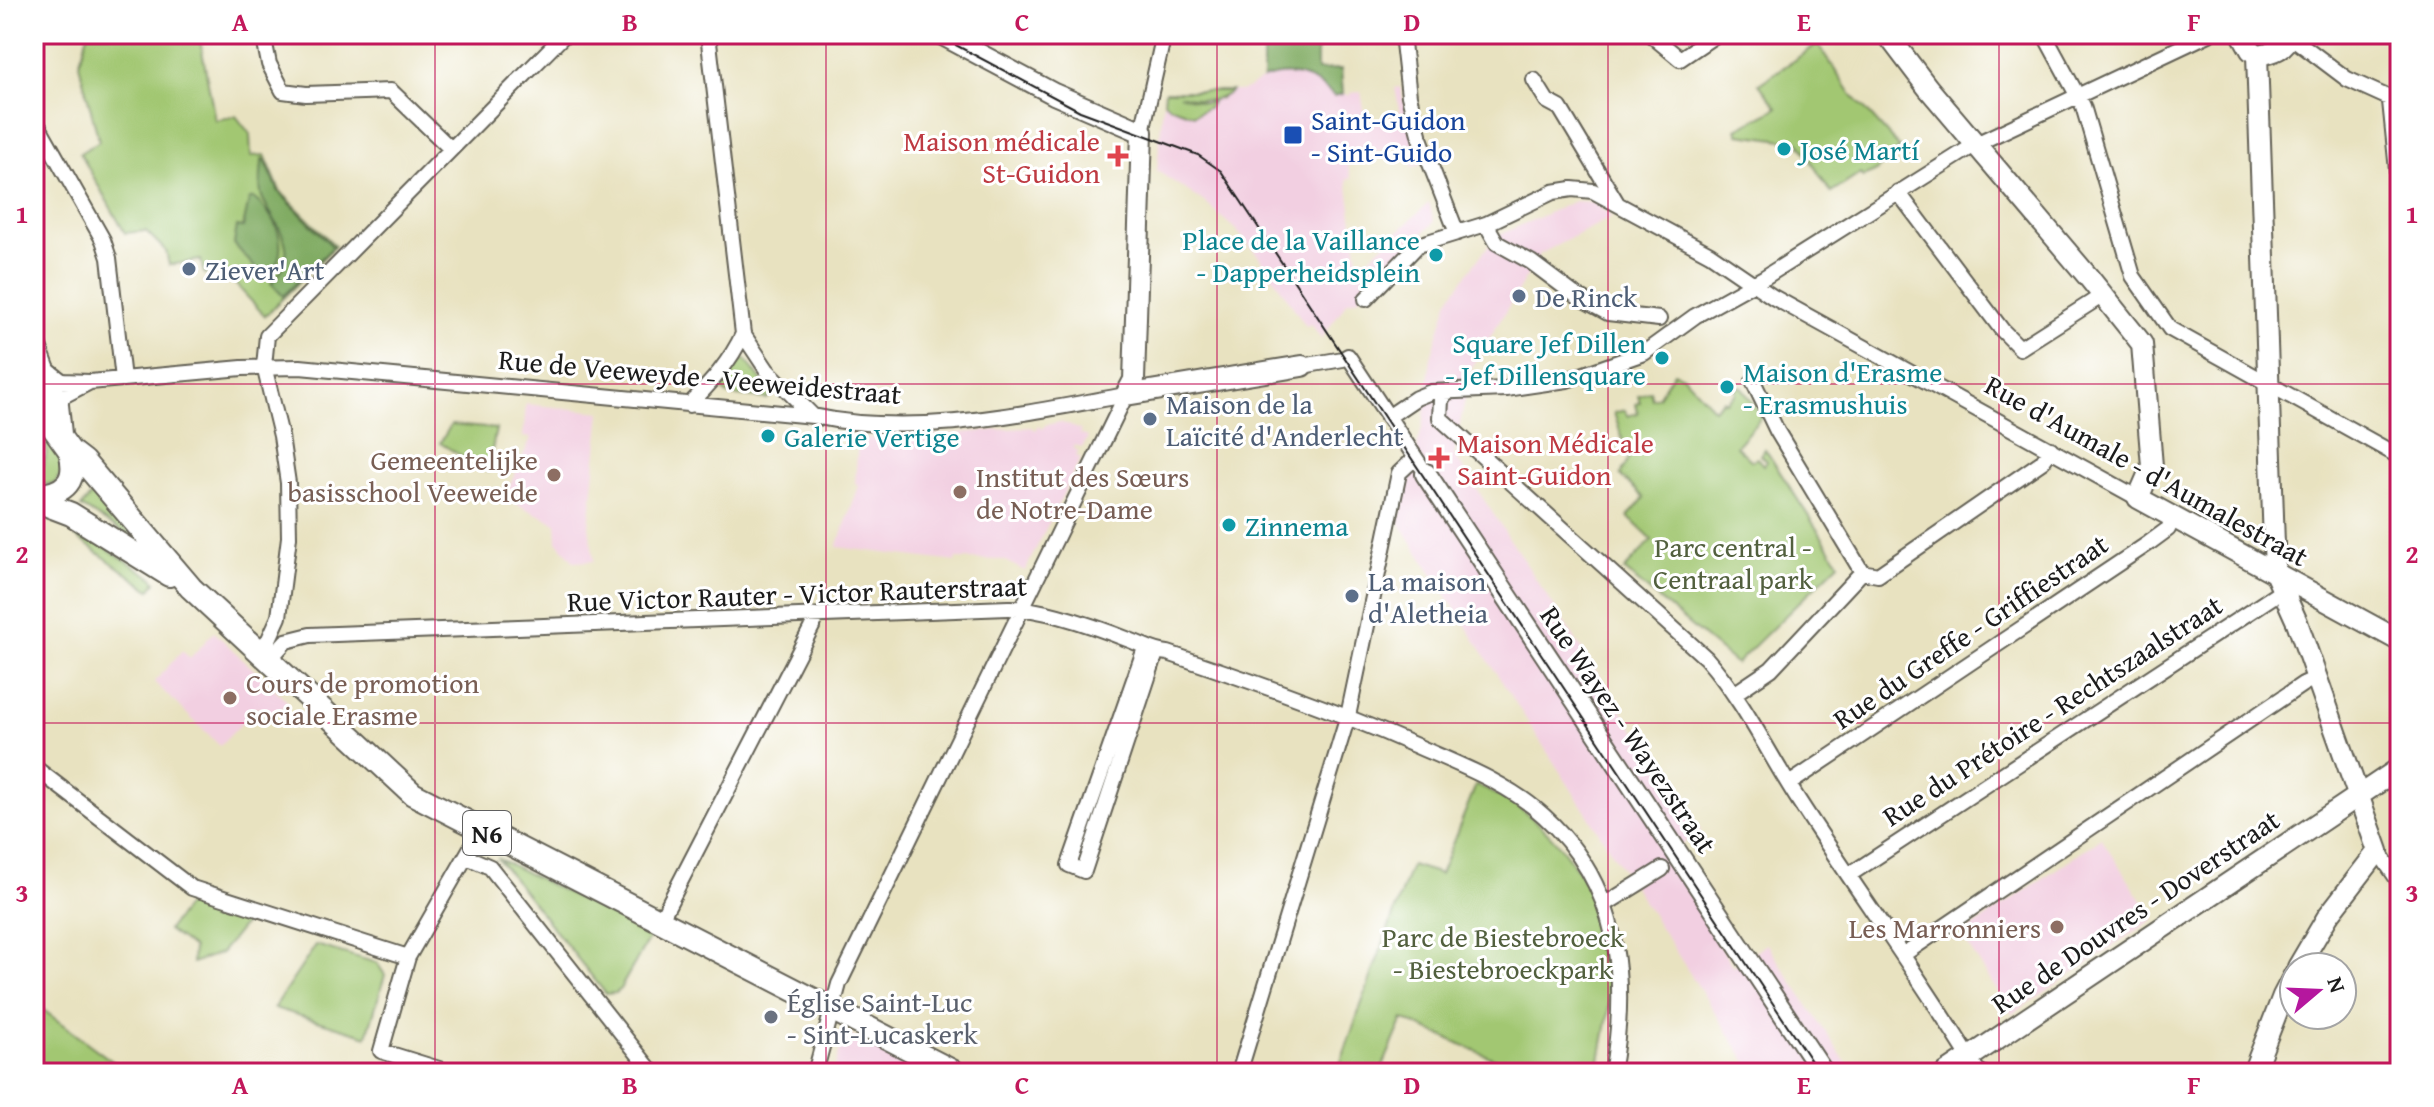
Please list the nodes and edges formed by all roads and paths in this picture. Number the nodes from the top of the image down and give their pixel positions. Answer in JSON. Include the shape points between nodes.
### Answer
{"nodes":[{"id":1,"x":263,"y":34,"type":"edge"},
{"id":2,"x":565,"y":34,"type":"edge"},
{"id":3,"x":708,"y":34,"type":"edge"},
{"id":4,"x":941,"y":34,"type":"edge"},
{"id":5,"x":1164,"y":34,"type":"edge"},
{"id":6,"x":1402,"y":34,"type":"edge"},
{"id":7,"x":1650,"y":34,"type":"edge"},
{"id":8,"x":1717,"y":34,"type":"edge"},
{"id":9,"x":1887,"y":34,"type":"edge"},
{"id":10,"x":2044,"y":34,"type":"edge"},
{"id":11,"x":2209,"y":34,"type":"edge"},
{"id":12,"x":2242,"y":34,"type":"edge"},
{"id":13,"x":2290,"y":35,"type":"edge"},
{"id":14,"x":2257,"y":55,"type":"junction"},
{"id":15,"x":1534,"y":80,"type":"dead end"},
{"id":16,"x":2077,"y":95,"type":"junction"},
{"id":17,"x":2395,"y":102,"type":"edge"},
{"id":18,"x":34,"y":118,"type":"edge"},
{"id":19,"x":1142,"y":132,"type":"junction"},
{"id":20,"x":1976,"y":144,"type":"junction"},
{"id":21,"x":451,"y":149,"type":"junction"},
{"id":22,"x":1898,"y":192,"type":"junction"},
{"id":23,"x":2400,"y":200,"type":"edge"},
{"id":24,"x":1618,"y":203,"type":"junction"},
{"id":25,"x":1486,"y":224,"type":"junction"},
{"id":26,"x":1457,"y":233,"type":"junction"},
{"id":27,"x":1753,"y":284,"type":"junction"},
{"id":28,"x":2103,"y":295,"type":"junction"},
{"id":29,"x":1366,"y":299,"type":"dead end"},
{"id":30,"x":1659,"y":319,"type":"dead end"},
{"id":31,"x":743,"y":334,"type":"junction"},
{"id":32,"x":34,"y":344,"type":"edge"},
{"id":33,"x":264,"y":366,"type":"junction"},
{"id":34,"x":1302,"y":366,"type":"joint"},
{"id":35,"x":45,"y":367,"type":"junction"},
{"id":36,"x":123,"y":379,"type":"junction"},
{"id":37,"x":1753,"y":381,"type":"dead end"},
{"id":38,"x":90,"y":382,"type":"junction"},
{"id":39,"x":2268,"y":383,"type":"junction"},
{"id":40,"x":1447,"y":391,"type":"junction"},
{"id":41,"x":1126,"y":395,"type":"junction"},
{"id":42,"x":34,"y":401,"type":"edge"},
{"id":43,"x":57,"y":405,"type":"junction"},
{"id":44,"x":689,"y":405,"type":"junction"},
{"id":45,"x":813,"y":416,"type":"junction"},
{"id":46,"x":1388,"y":417,"type":"junction"},
{"id":47,"x":65,"y":443,"type":"junction"},
{"id":48,"x":2051,"y":449,"type":"junction"},
{"id":49,"x":2400,"y":457,"type":"edge"},
{"id":50,"x":1421,"y":466,"type":"junction"},
{"id":51,"x":35,"y":495,"type":"edge"},
{"id":52,"x":2138,"y":498,"type":"junction"},
{"id":53,"x":2174,"y":517,"type":"junction"},
{"id":54,"x":1862,"y":572,"type":"junction"},
{"id":55,"x":2279,"y":581,"type":"junction"},
{"id":56,"x":191,"y":588,"type":"junction"},
{"id":57,"x":2324,"y":600,"type":"junction"},
{"id":58,"x":1021,"y":608,"type":"junction"},
{"id":59,"x":818,"y":615,"type":"junction"},
{"id":60,"x":2297,"y":622,"type":"junction"},
{"id":61,"x":2400,"y":641,"type":"edge"},
{"id":62,"x":1150,"y":650,"type":"junction"},
{"id":63,"x":263,"y":656,"type":"junction"},
{"id":64,"x":2316,"y":678,"type":"junction"},
{"id":65,"x":1734,"y":694,"type":"junction"},
{"id":66,"x":1348,"y":716,"type":"junction"},
{"id":67,"x":34,"y":767,"type":"edge"},
{"id":68,"x":2400,"y":768,"type":"edge"},
{"id":69,"x":1789,"y":784,"type":"junction"},
{"id":70,"x":2357,"y":796,"type":"junction"},
{"id":71,"x":481,"y":830,"type":"junction"},
{"id":72,"x":2378,"y":851,"type":"junction"},
{"id":73,"x":467,"y":857,"type":"junction"},
{"id":74,"x":1662,"y":869,"type":"dead end"},
{"id":75,"x":1849,"y":875,"type":"junction"},
{"id":76,"x":2400,"y":883,"type":"edge"},
{"id":77,"x":1604,"y":905,"type":"junction"},
{"id":78,"x":660,"y":921,"type":"junction"},
{"id":79,"x":2307,"y":951,"type":"edge"},
{"id":80,"x":1904,"y":954,"type":"junction"},
{"id":81,"x":408,"y":957,"type":"junction"},
{"id":82,"x":831,"y":1009,"type":"junction"},
{"id":83,"x":2278,"y":1010,"type":"edge"},
{"id":84,"x":1976,"y":1065,"type":"edge"},
{"id":85,"x":452,"y":1073,"type":"edge"},
{"id":86,"x":653,"y":1073,"type":"edge"},
{"id":87,"x":815,"y":1073,"type":"edge"},
{"id":88,"x":956,"y":1073,"type":"edge"},
{"id":89,"x":1239,"y":1073,"type":"edge"},
{"id":90,"x":1612,"y":1073,"type":"edge"},
{"id":91,"x":1823,"y":1073,"type":"edge"},
{"id":92,"x":1946,"y":1073,"type":"edge"},
{"id":93,"x":2253,"y":1073,"type":"edge"}],
"edges":[{"from":1,"to":21,"type":"street","via":[[269,64],[283,91],[391,91]]},
{"from":2,"to":21,"type":"street"},
{"from":3,"to":31,"type":"street"},
{"from":4,"to":19,"type":"street","via":[[1067,101]]},
{"from":5,"to":19,"type":"street"},
{"from":6,"to":26,"type":"street","via":[[1413,110]]},
{"from":7,"to":8,"type":"street","via":[[1680,59]]},
{"from":9,"to":20,"type":"street"},
{"from":10,"to":16,"type":"street"},
{"from":11,"to":16,"type":"street"},
{"from":12,"to":14,"type":"street"},
{"from":13,"to":14,"type":"street","via":[[2279,49]]},
{"from":13,"to":17,"type":"street","via":[[2347,79]]},
{"from":14,"to":39,"type":"street"},
{"from":15,"to":24,"type":"street","via":[[1547,101],[1560,108]]},
{"from":16,"to":20,"type":"street"},
{"from":16,"to":39,"type":"street","via":[[2133,276],[2170,329]]},
{"from":17,"to":23,"type":"street"},
{"from":18,"to":36,"type":"street","via":[[103,240]]},
{"from":19,"to":41,"type":"street","via":[[1134,380]]},
{"from":20,"to":22,"type":"street"},
{"from":20,"to":28,"type":"street"},
{"from":21,"to":33,"type":"street","via":[[267,336]]},
{"from":22,"to":27,"type":"street"},
{"from":22,"to":28,"type":"street","via":[[2020,348]]},
{"from":24,"to":25,"type":"street","via":[[1598,193],[1553,192]]},
{"from":24,"to":27,"type":"street","name":"Rue d'Aumale - d'Aumalestraat","via":[[1731,266]]},
{"from":25,"to":26,"type":"street"},
{"from":25,"to":30,"type":"street","via":[[1497,243],[1575,295],[1608,313]]},
{"from":26,"to":29,"type":"street","via":[[1418,245]]},
{"from":27,"to":40,"type":"street","via":[[1644,353],[1609,367],[1552,383]]},
{"from":27,"to":48,"type":"street","name":"Rue d'Aumale - d'Aumalestraat"},
{"from":28,"to":52,"type":"street","via":[[2142,344],[2152,466]]},
{"from":31,"to":44,"type":"street","via":[[735,352]]},
{"from":31,"to":45,"type":"street","via":[[767,370]]},
{"from":32,"to":35,"type":"main road"},
{"from":33,"to":36,"type":"street","name":"Rue de Veeweyde - Veeweidestraat"},
{"from":33,"to":44,"type":"street","name":"Rue de Veeweyde - Veeweidestraat"},
{"from":33,"to":63,"type":"street","via":[[288,483],[289,537],[279,617]]},
{"from":34,"to":41,"type":"street","name":"Rue de Veeweyde - Veeweidestraat"},
{"from":34,"to":46,"type":"street","name":"Rue de Veeweyde - Veeweidestraat","via":[[1348,356]]},
{"from":35,"to":38,"type":"street","name":"Rue de Veeweyde - Veeweidestraat","via":[[62,381]]},
{"from":35,"to":43,"type":"main road"},
{"from":36,"to":38,"type":"street","name":"Rue de Veeweyde - Veeweidestraat"},
{"from":37,"to":54,"type":"street"},
{"from":38,"to":43,"type":"street","name":"Rue de Veeweyde - Veeweidestraat"},
{"from":39,"to":49,"type":"street"},
{"from":39,"to":55,"type":"street"},
{"from":40,"to":46,"type":"street","via":[[1416,398]]},
{"from":40,"to":65,"type":"street","via":[[1440,418],[1706,658]]},
{"from":41,"to":45,"type":"street","name":"Rue de Veeweyde - Veeweidestraat","via":[[985,419],[926,423],[881,425]]},
{"from":41,"to":58,"type":"street"},
{"from":42,"to":47,"type":"main road","number":"N6"},
{"from":43,"to":47,"type":"main road"},
{"from":44,"to":45,"type":"street","name":"Rue de Veeweyde - Veeweidestraat"},
{"from":46,"to":50,"type":"street","name":"Rue Wayez - Wayezstraat"},
{"from":47,"to":51,"type":"main road","number":"N6","via":[[73,471],[68,483],[55,493]]},
{"from":47,"to":56,"type":"main road","number":"N6"},
{"from":48,"to":52,"type":"street","name":"Rue d'Aumale - d'Aumalestraat"},
{"from":48,"to":54,"type":"street","via":[[2043,461],[1878,575]]},
{"from":50,"to":66,"type":"street","via":[[1399,473]]},
{"from":50,"to":91,"type":"street","name":"Rue Wayez - Wayezstraat"},
{"from":51,"to":56,"type":"main road","number":"N6"},
{"from":52,"to":53,"type":"street","name":"Rue d'Aumale - d'Aumalestraat"},
{"from":53,"to":55,"type":"street","name":"Rue d'Aumale - d'Aumalestraat"},
{"from":53,"to":69,"type":"street","name":"Rue du Greffe - Griffiestraat","via":[[2149,543]]},
{"from":54,"to":65,"type":"street","via":[[1771,669]]},
{"from":55,"to":57,"type":"street","name":"Rue d'Aumale - d'Aumalestraat"},
{"from":55,"to":60,"type":"street"},
{"from":55,"to":75,"type":"street","name":"Rue du Prétoire - Rechtszaalstraat"},
{"from":56,"to":63,"type":"main road","number":"N6"},
{"from":57,"to":60,"type":"street","via":[[2309,606]]},
{"from":57,"to":61,"type":"street","name":"Rue d'Aumale - d'Aumalestraat"},
{"from":58,"to":59,"type":"street","name":"Rue Victor Rauter - Victor Rauterstraat"},
{"from":58,"to":62,"type":"street","name":"Rue Victor Rauter - Victor Rauterstraat"},
{"from":58,"to":82,"type":"street"},
{"from":59,"to":63,"type":"street","name":"Rue Victor Rauter - Victor Rauterstraat","via":[[297,636]]},
{"from":59,"to":78,"type":"street"},
{"from":60,"to":64,"type":"street"},
{"from":62,"to":62,"type":"street","via":[[1069,865],[1084,871]]},
{"from":62,"to":66,"type":"street","name":"Rue Victor Rauter - Victor Rauterstraat"},
{"from":63,"to":71,"type":"main road","number":"N6","via":[[413,794]]},
{"from":64,"to":70,"type":"street"},
{"from":64,"to":80,"type":"street"},
{"from":65,"to":69,"type":"street"},
{"from":66,"to":77,"type":"street","name":"Rue Victor Rauter - Victor Rauterstraat","via":[[1483,776],[1533,807],[1568,842]]},
{"from":66,"to":89,"type":"street"},
{"from":67,"to":81,"type":"street","via":[[192,888]]},
{"from":68,"to":70,"type":"street","name":"Rue de Douvres - Doverstraat"},
{"from":69,"to":75,"type":"street"},
{"from":70,"to":72,"type":"street"},
{"from":70,"to":84,"type":"street","name":"Rue de Douvres - Doverstraat"},
{"from":71,"to":73,"type":"street"},
{"from":71,"to":78,"type":"main road","number":"N6"},
{"from":72,"to":76,"type":"street"},
{"from":72,"to":79,"type":"street"},
{"from":73,"to":81,"type":"street"},
{"from":73,"to":86,"type":"street","via":[[490,867]]},
{"from":74,"to":77,"type":"street"},
{"from":75,"to":80,"type":"street"},
{"from":77,"to":90,"type":"street","name":"Rue Victor Rauter - Victor Rauterstraat","via":[[1620,975]]},
{"from":78,"to":82,"type":"main road","number":"N6"},
{"from":80,"to":84,"type":"street"},
{"from":81,"to":85,"type":"street","via":[[381,1051]]},
{"from":82,"to":87,"type":"street"},
{"from":82,"to":88,"type":"main road","number":"N6"},
{"from":83,"to":93,"type":"street"},
{"from":84,"to":92,"type":"street","name":"Rue de Douvres - Doverstraat"}]}
